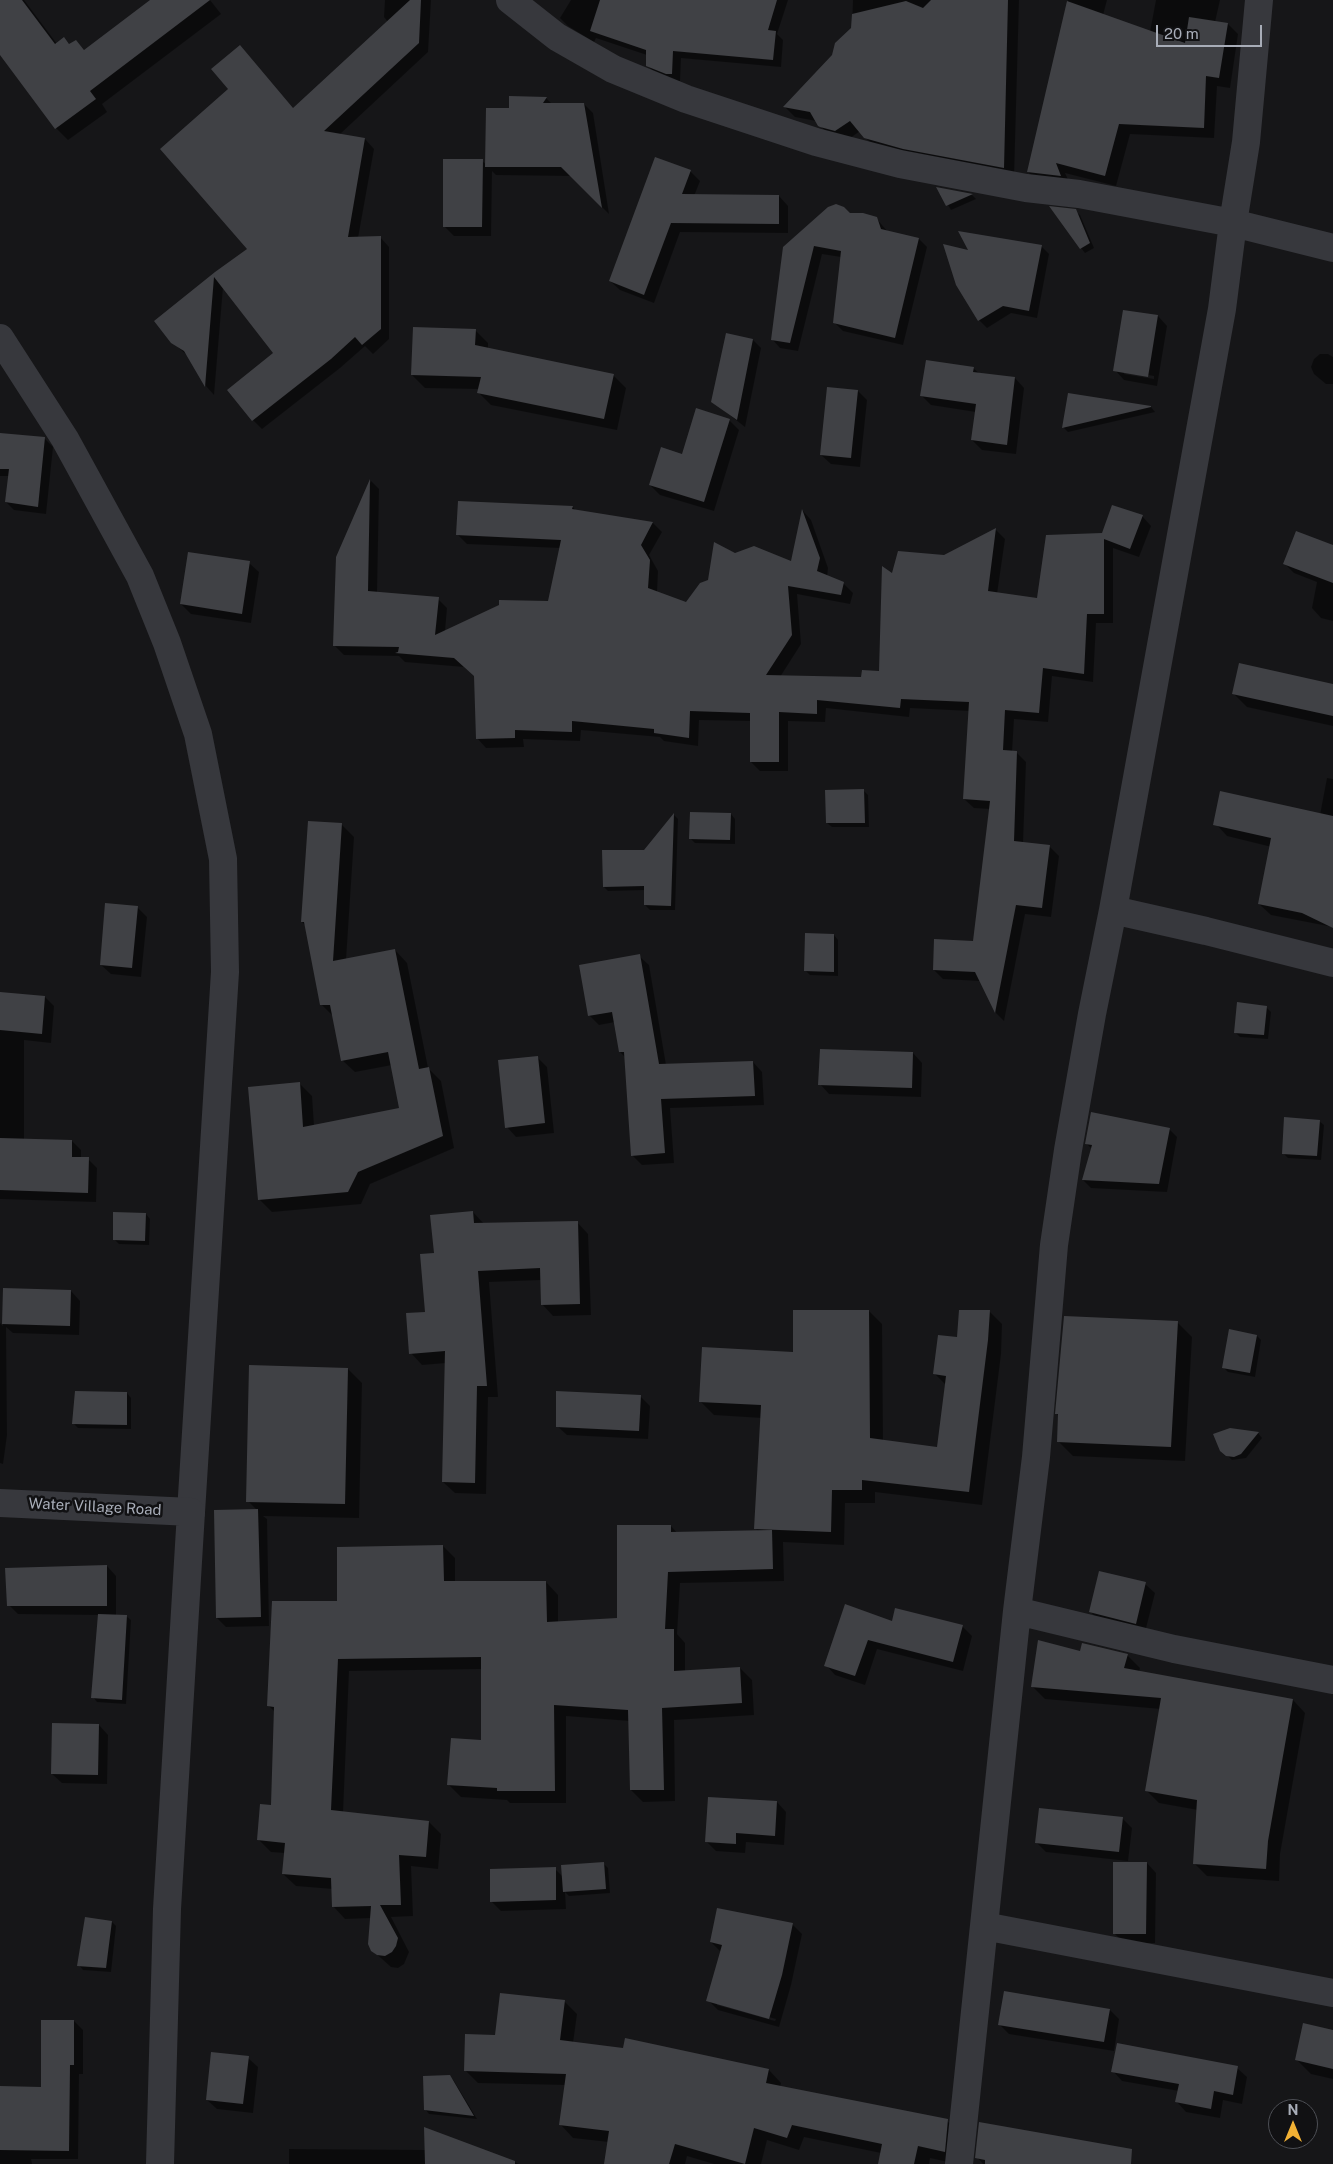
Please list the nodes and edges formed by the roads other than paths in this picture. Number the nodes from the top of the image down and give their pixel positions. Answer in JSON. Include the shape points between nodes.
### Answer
{"nodes":[{"id":1,"x":510,"y":0,"type":"edge"},
{"id":2,"x":1259,"y":0,"type":"edge"},
{"id":3,"x":1233,"y":223,"type":"junction"},
{"id":4,"x":1333,"y":248,"type":"edge"},
{"id":5,"x":0,"y":338,"type":"edge"},
{"id":6,"x":1113,"y":910,"type":"junction"},
{"id":7,"x":1333,"y":963,"type":"edge"},
{"id":8,"x":0,"y":1502,"type":"edge"},
{"id":9,"x":191,"y":1512,"type":"junction"},
{"id":10,"x":1017,"y":1611,"type":"junction"},
{"id":11,"x":1333,"y":1680,"type":"edge"},
{"id":12,"x":984,"y":1926,"type":"junction"},
{"id":13,"x":1333,"y":1993,"type":"edge"},
{"id":14,"x":160,"y":2164,"type":"edge"},
{"id":15,"x":959,"y":2164,"type":"edge"}],
"edges":[{"from":1,"to":3,"type":"street","via":[[557,37],[613,69],[686,99],[816,142],[900,164]]},
{"from":2,"to":3,"type":"street","via":[[1246,142]]},
{"from":3,"to":4,"type":"street"},
{"from":3,"to":6,"type":"street","via":[[1222,309]]},
{"from":5,"to":9,"type":"street","via":[[65,439],[140,576],[198,734],[224,859],[225,972]]},
{"from":6,"to":7,"type":"street"},
{"from":6,"to":10,"type":"street","via":[[1068,1150],[1054,1245],[1036,1457]]},
{"from":8,"to":9,"type":"street","name":"Water Village Road"},
{"from":9,"to":14,"type":"street","via":[[167,1909]]},
{"from":10,"to":11,"type":"street","via":[[1174,1648]]},
{"from":10,"to":12,"type":"street"},
{"from":12,"to":13,"type":"street"},
{"from":12,"to":15,"type":"street"}]}
